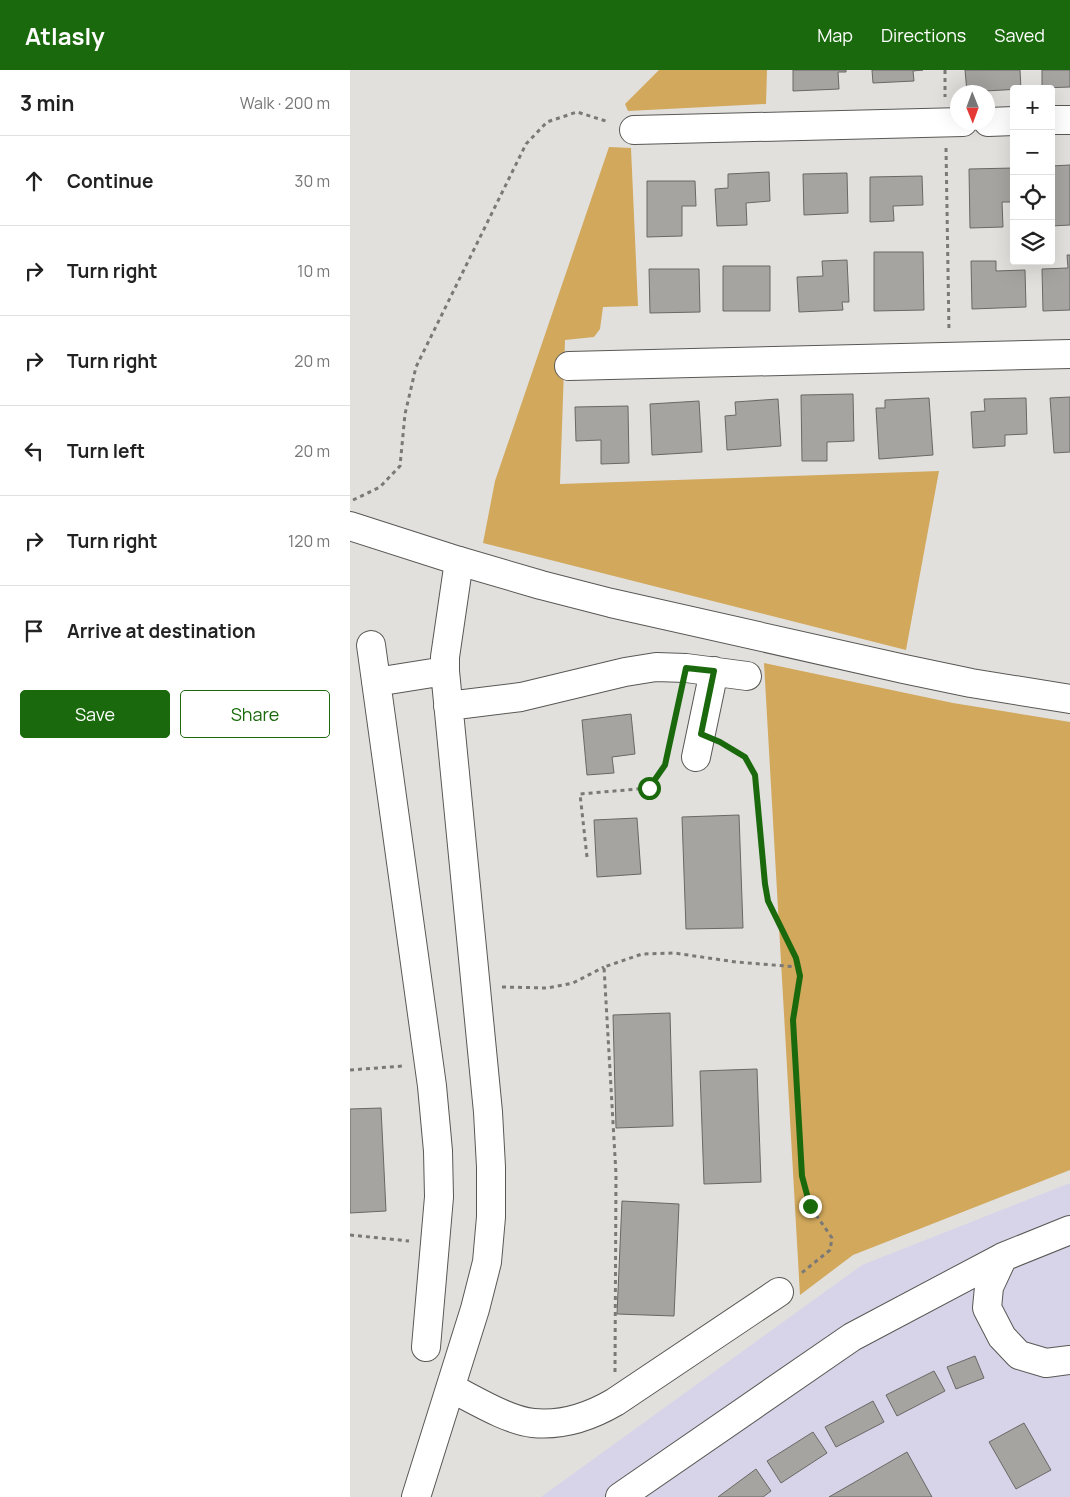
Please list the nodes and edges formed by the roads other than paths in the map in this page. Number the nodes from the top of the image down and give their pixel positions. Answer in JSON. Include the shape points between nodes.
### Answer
{"nodes":[{"id":1,"x":1055,"y":120,"type":"edge"},
{"id":2,"x":1070,"y":120,"type":"edge"},
{"id":3,"x":1010,"y":121,"type":"edge"},
{"id":4,"x":995,"y":122,"type":"edge"},
{"id":5,"x":950,"y":123,"type":"edge"},
{"id":6,"x":634,"y":130,"type":"road end"},
{"id":7,"x":1070,"y":354,"type":"edge"},
{"id":8,"x":569,"y":366,"type":"dead end"},
{"id":9,"x":350,"y":526,"type":"edge"},
{"id":10,"x":459,"y":561,"type":"junction"},
{"id":11,"x":371,"y":645,"type":"dead end"},
{"id":12,"x":445,"y":671,"type":"junction"},
{"id":13,"x":714,"y":671,"type":"junction"},
{"id":14,"x":747,"y":676,"type":"dead end"},
{"id":15,"x":376,"y":682,"type":"junction"},
{"id":16,"x":1070,"y":699,"type":"edge"},
{"id":17,"x":448,"y":706,"type":"junction"},
{"id":18,"x":698,"y":745,"type":"road end"},
{"id":19,"x":1070,"y":1230,"type":"edge"},
{"id":20,"x":1002,"y":1257,"type":"junction"},
{"id":21,"x":779,"y":1292,"type":"road end"},
{"id":22,"x":426,"y":1347,"type":"dead end"},
{"id":23,"x":1070,"y":1360,"type":"edge"},
{"id":24,"x":451,"y":1388,"type":"junction"},
{"id":25,"x":416,"y":1497,"type":"edge"},
{"id":26,"x":620,"y":1497,"type":"edge"}],
"edges":[{"from":1,"to":2,"type":"street"},
{"from":3,"to":4,"type":"street"},
{"from":5,"to":6,"type":"street"},
{"from":7,"to":8,"type":"street"},
{"from":9,"to":10,"type":"street"},
{"from":10,"to":12,"type":"street"},
{"from":10,"to":16,"type":"street","via":[[541,586],[885,665]]},
{"from":11,"to":15,"type":"street"},
{"from":12,"to":15,"type":"street"},
{"from":12,"to":17,"type":"street"},
{"from":13,"to":14,"type":"street"},
{"from":13,"to":17,"type":"street","via":[[648,668],[521,697]]},
{"from":13,"to":18,"type":"street"},
{"from":15,"to":22,"type":"street","via":[[438,1151],[439,1197]]},
{"from":17,"to":24,"type":"street","via":[[491,1167],[487,1262]]},
{"from":19,"to":20,"type":"street"},
{"from":20,"to":23,"type":"street","via":[[989,1287],[987,1308],[1002,1337],[1019,1354],[1046,1363]]},
{"from":20,"to":26,"type":"street","via":[[852,1337]]},
{"from":21,"to":24,"type":"street","via":[[615,1402],[578,1419],[533,1423],[509,1416]]},
{"from":24,"to":25,"type":"street"}]}
